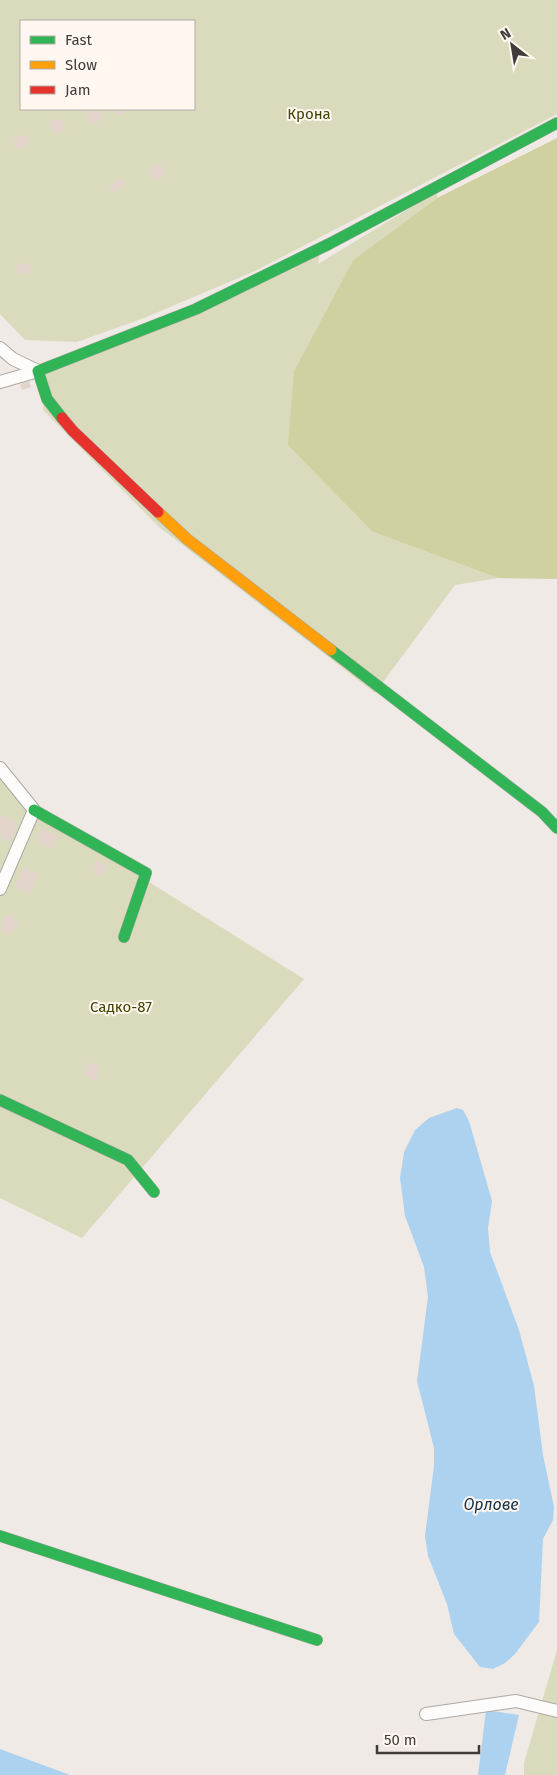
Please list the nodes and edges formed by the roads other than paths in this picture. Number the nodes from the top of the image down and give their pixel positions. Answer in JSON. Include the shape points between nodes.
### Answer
{"nodes":[{"id":1,"x":557,"y":123,"type":"edge"},
{"id":2,"x":0,"y":348,"type":"edge"},
{"id":3,"x":38,"y":371,"type":"junction"},
{"id":4,"x":0,"y":382,"type":"edge"},
{"id":5,"x":0,"y":768,"type":"edge"},
{"id":6,"x":34,"y":810,"type":"junction"},
{"id":7,"x":542,"y":812,"type":"junction"},
{"id":8,"x":557,"y":813,"type":"edge"},
{"id":9,"x":557,"y":828,"type":"edge"},
{"id":10,"x":0,"y":888,"type":"edge"},
{"id":11,"x":124,"y":937,"type":"dead end"},
{"id":12,"x":0,"y":1100,"type":"edge"},
{"id":13,"x":154,"y":1192,"type":"dead end"},
{"id":14,"x":0,"y":1536,"type":"edge"},
{"id":15,"x":318,"y":1640,"type":"dead end"},
{"id":16,"x":557,"y":1711,"type":"edge"},
{"id":17,"x":426,"y":1714,"type":"dead end"}],
"edges":[{"from":1,"to":3,"type":"street","via":[[329,244],[196,309]]},
{"from":2,"to":3,"type":"street","via":[[13,359]]},
{"from":3,"to":4,"type":"street"},
{"from":3,"to":7,"type":"street","via":[[47,399],[73,431],[187,539]]},
{"from":5,"to":6,"type":"street"},
{"from":6,"to":10,"type":"street"},
{"from":6,"to":11,"type":"street","via":[[146,873]]},
{"from":7,"to":8,"type":"street"},
{"from":7,"to":9,"type":"street"},
{"from":12,"to":13,"type":"street","via":[[128,1160]]},
{"from":14,"to":15,"type":"street"},
{"from":16,"to":17,"type":"street","via":[[516,1701]]}]}
